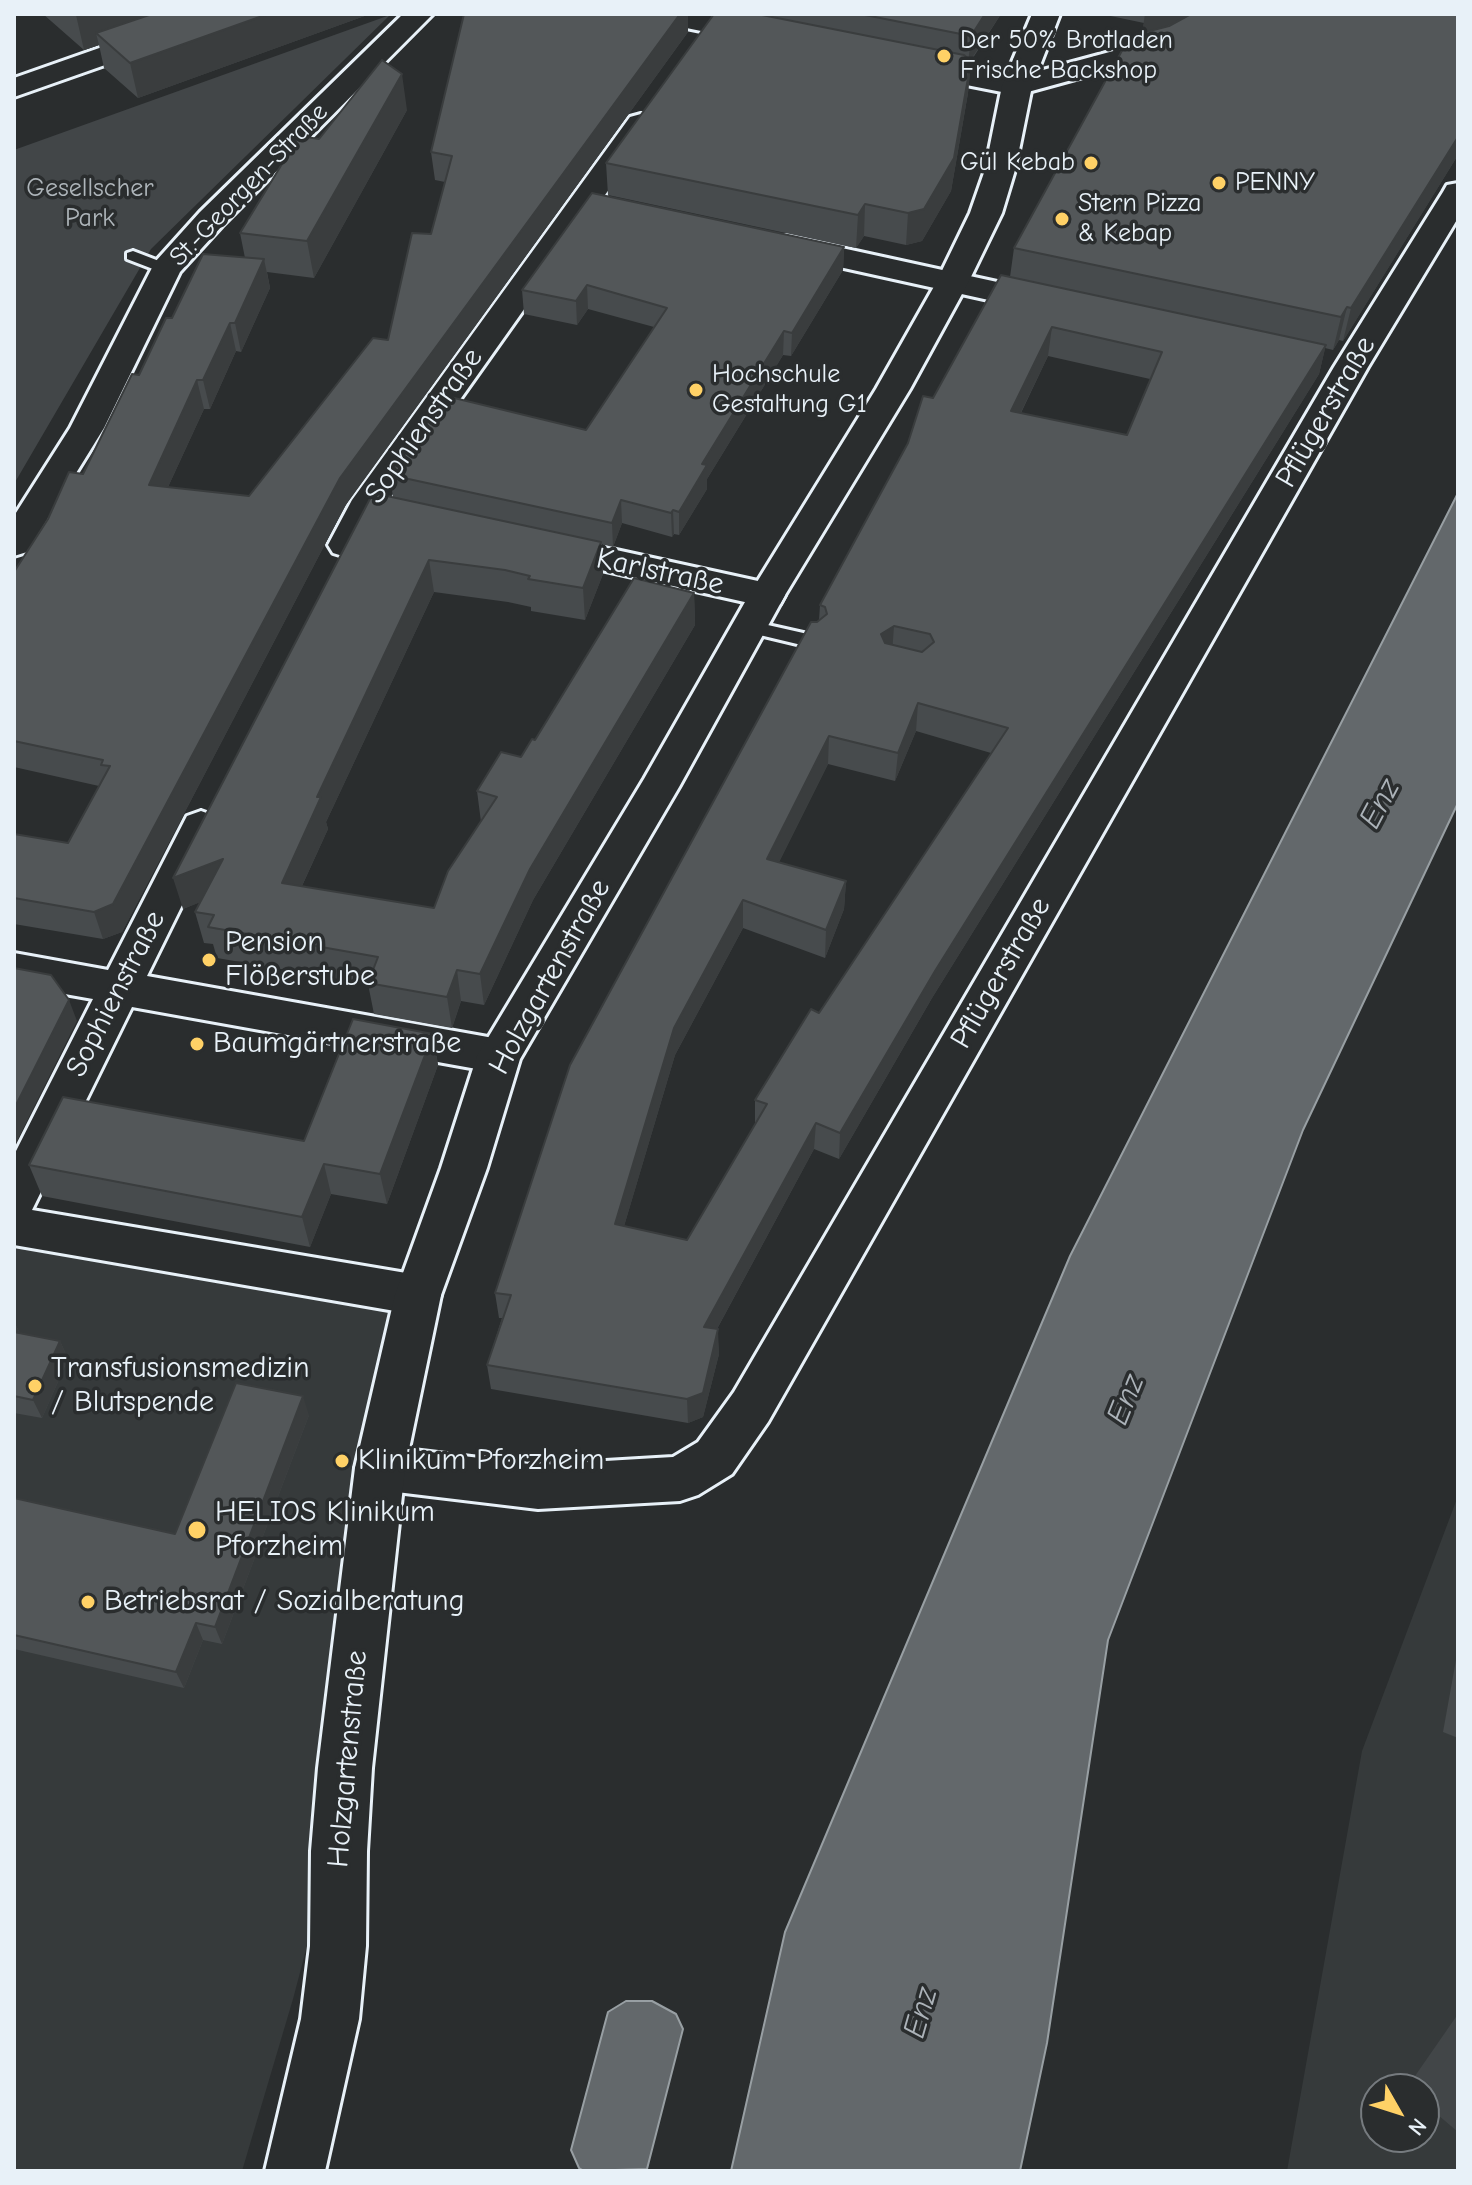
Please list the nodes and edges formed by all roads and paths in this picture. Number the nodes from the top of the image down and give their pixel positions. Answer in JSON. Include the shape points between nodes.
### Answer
{"nodes":[{"id":1,"x":223,"y":14,"type":"edge"},
{"id":2,"x":419,"y":14,"type":"edge"},
{"id":3,"x":657,"y":14,"type":"edge"},
{"id":4,"x":1046,"y":14,"type":"edge"},
{"id":5,"x":1217,"y":14,"type":"edge"},
{"id":6,"x":787,"y":40,"type":"edge"},
{"id":7,"x":879,"y":58,"type":"edge"},
{"id":8,"x":1017,"y":86,"type":"junction"},
{"id":9,"x":14,"y":88,"type":"edge"},
{"id":10,"x":657,"y":100,"type":"edge"},
{"id":11,"x":1458,"y":192,"type":"edge"},
{"id":12,"x":753,"y":239,"type":"edge"},
{"id":13,"x":133,"y":256,"type":"dead end"},
{"id":14,"x":166,"y":269,"type":"junction"},
{"id":15,"x":952,"y":283,"type":"junction"},
{"id":16,"x":1075,"y":309,"type":"edge"},
{"id":17,"x":504,"y":538,"type":"edge"},
{"id":18,"x":14,"y":544,"type":"edge"},
{"id":19,"x":329,"y":578,"type":"edge"},
{"id":20,"x":759,"y":611,"type":"junction"},
{"id":21,"x":814,"y":642,"type":"edge"},
{"id":22,"x":220,"y":790,"type":"edge"},
{"id":23,"x":14,"y":969,"type":"edge"},
{"id":24,"x":118,"y":987,"type":"junction"},
{"id":25,"x":499,"y":1056,"type":"junction"},
{"id":26,"x":14,"y":1200,"type":"edge"},
{"id":27,"x":14,"y":1226,"type":"edge"},
{"id":28,"x":418,"y":1295,"type":"junction"},
{"id":29,"x":380,"y":1468,"type":"junction"},
{"id":30,"x":295,"y":2171,"type":"edge"}],
"edges":[{"from":1,"to":9,"type":"street"},
{"from":2,"to":14,"type":"street","name":"St.-Georgen-Straße"},
{"from":3,"to":6,"type":"street","via":[[702,37]]},
{"from":4,"to":8,"type":"street","name":"Holzgartenstraße"},
{"from":5,"to":8,"type":"street","via":[[1153,49]]},
{"from":7,"to":8,"type":"street"},
{"from":8,"to":15,"type":"street","name":"Holzgartenstraße","via":[[986,213]]},
{"from":10,"to":19,"type":"street","name":"Sophienstraße","via":[[600,205]]},
{"from":11,"to":29,"type":"street","name":"Pflügerstraße","via":[[1336,364],[751,1407],[715,1458],[680,1479],[538,1487]]},
{"from":12,"to":15,"type":"street"},
{"from":13,"to":14,"type":"lane"},
{"from":14,"to":18,"type":"street","name":"St.-Georgen-Straße","via":[[87,428]]},
{"from":15,"to":16,"type":"street"},
{"from":15,"to":20,"type":"street","name":"Holzgartenstraße"},
{"from":17,"to":20,"type":"street","name":"Karlstraße"},
{"from":20,"to":21,"type":"lane"},
{"from":20,"to":25,"type":"street","name":"Holzgartenstraße"},
{"from":22,"to":24,"type":"street","name":"Sophienstraße"},
{"from":23,"to":24,"type":"street"},
{"from":24,"to":25,"type":"street"},
{"from":24,"to":26,"type":"street","name":"Sophienstraße"},
{"from":25,"to":28,"type":"street","name":"Holzgartenstraße"},
{"from":27,"to":28,"type":"street"},
{"from":28,"to":29,"type":"street","name":"Holzgartenstraße"},
{"from":29,"to":30,"type":"street","name":"Holzgartenstraße","via":[[345,1768],[330,2019]]}]}
